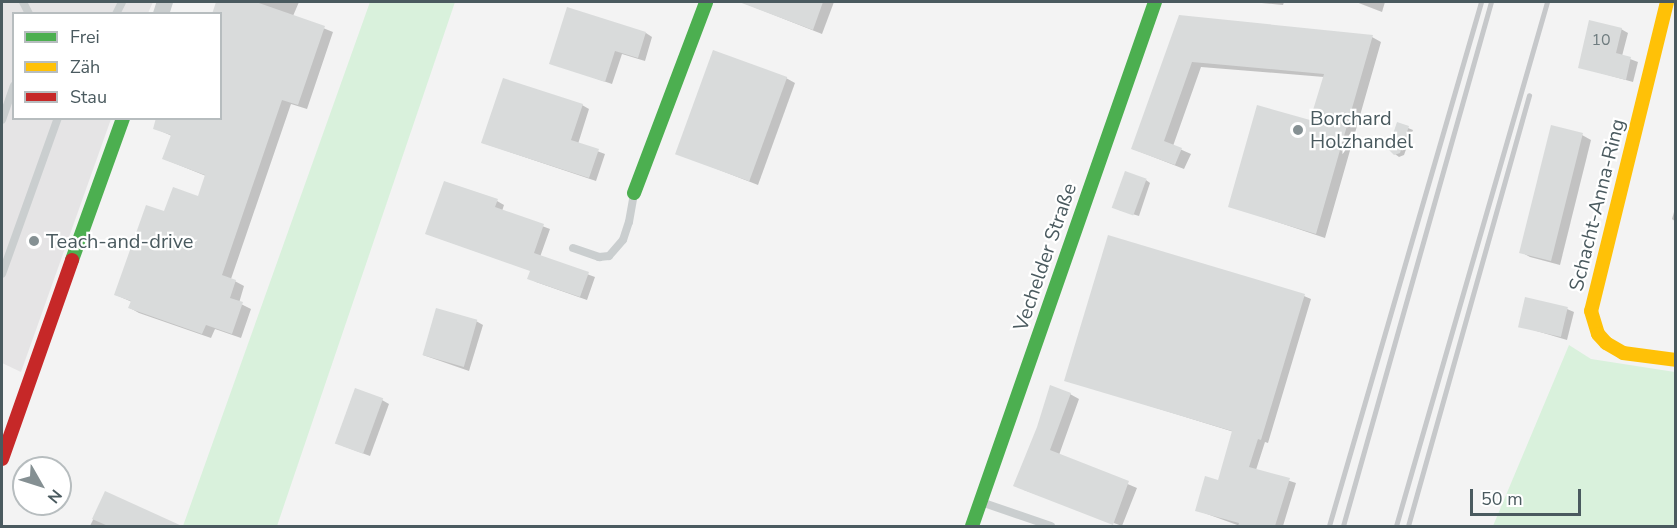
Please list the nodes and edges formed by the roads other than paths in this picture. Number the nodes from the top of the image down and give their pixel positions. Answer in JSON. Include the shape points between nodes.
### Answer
{"nodes":[{"id":1,"x":706,"y":2,"type":"edge"},
{"id":2,"x":1155,"y":2,"type":"edge"},
{"id":3,"x":1667,"y":2,"type":"edge"},
{"id":4,"x":12,"y":92,"type":"edge"},
{"id":5,"x":2,"y":120,"type":"edge"},
{"id":6,"x":57,"y":120,"type":"edge"},
{"id":7,"x":122,"y":120,"type":"edge"},
{"id":8,"x":634,"y":193,"type":"joint"},
{"id":9,"x":573,"y":248,"type":"dead end"},
{"id":10,"x":2,"y":274,"type":"edge"},
{"id":11,"x":1676,"y":360,"type":"edge"},
{"id":12,"x":2,"y":459,"type":"edge"},
{"id":13,"x":981,"y":502,"type":"junction"},
{"id":14,"x":972,"y":526,"type":"edge"},
{"id":15,"x":1051,"y":526,"type":"edge"}],
"edges":[{"from":1,"to":8,"type":"street"},
{"from":2,"to":13,"type":"street","name":"Vechelder Straße"},
{"from":3,"to":11,"type":"street","name":"Schacht-Anna-Ring","via":[[1591,311],[1598,334],[1623,353]]},
{"from":4,"to":5,"type":"lane"},
{"from":6,"to":10,"type":"lane"},
{"from":7,"to":12,"type":"street"},
{"from":8,"to":9,"type":"lane","via":[[626,231],[609,256],[599,257]]},
{"from":13,"to":14,"type":"street","name":"Vechelder Straße"},
{"from":13,"to":15,"type":"lane"}]}
